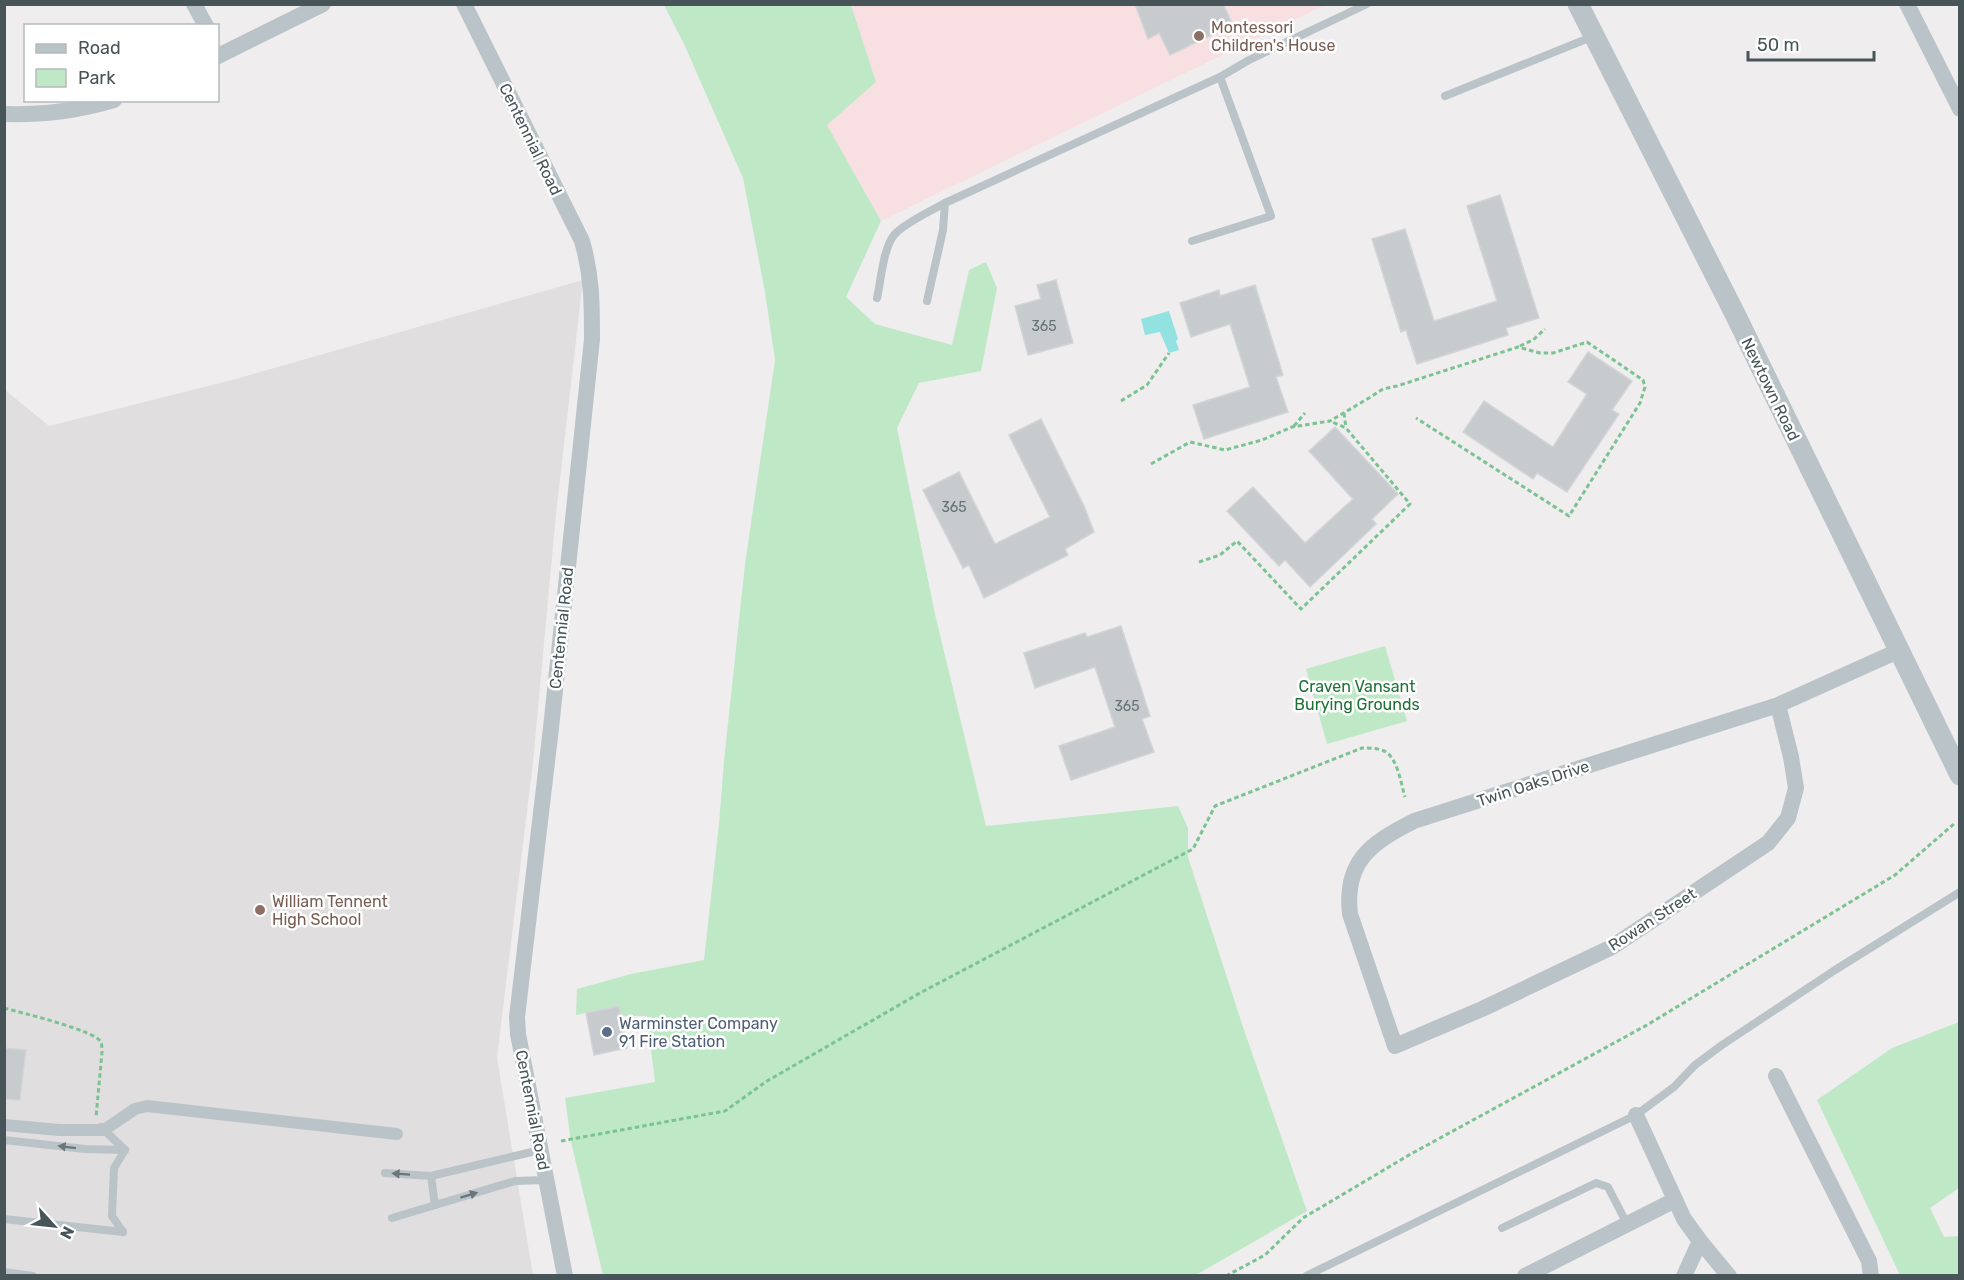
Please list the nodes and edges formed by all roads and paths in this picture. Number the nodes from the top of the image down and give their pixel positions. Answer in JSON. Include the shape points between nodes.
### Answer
{"nodes":[{"id":1,"x":194,"y":4,"type":"edge"},
{"id":2,"x":323,"y":4,"type":"edge"},
{"id":3,"x":464,"y":4,"type":"edge"},
{"id":4,"x":1366,"y":4,"type":"edge"},
{"id":5,"x":1578,"y":4,"type":"edge"},
{"id":6,"x":1907,"y":4,"type":"edge"},
{"id":7,"x":205,"y":24,"type":"edge"},
{"id":8,"x":1594,"y":36,"type":"junction"},
{"id":9,"x":219,"y":52,"type":"edge"},
{"id":10,"x":1221,"y":77,"type":"junction"},
{"id":11,"x":1445,"y":96,"type":"dead end"},
{"id":12,"x":106,"y":102,"type":"edge"},
{"id":13,"x":1959,"y":109,"type":"edge"},
{"id":14,"x":4,"y":114,"type":"edge"},
{"id":15,"x":945,"y":203,"type":"junction"},
{"id":16,"x":1192,"y":241,"type":"dead end"},
{"id":17,"x":877,"y":298,"type":"dead end"},
{"id":18,"x":927,"y":301,"type":"dead end"},
{"id":19,"x":1545,"y":329,"type":"dead end"},
{"id":20,"x":1518,"y":347,"type":"junction"},
{"id":21,"x":1168,"y":353,"type":"dead end"},
{"id":22,"x":1121,"y":401,"type":"dead end"},
{"id":23,"x":1305,"y":413,"type":"dead end"},
{"id":24,"x":1344,"y":413,"type":"junction"},
{"id":25,"x":1416,"y":418,"type":"dead end"},
{"id":26,"x":1330,"y":420,"type":"junction"},
{"id":27,"x":1292,"y":427,"type":"junction"},
{"id":28,"x":1346,"y":428,"type":"junction"},
{"id":29,"x":1151,"y":464,"type":"dead end"},
{"id":30,"x":1199,"y":562,"type":"dead end"},
{"id":31,"x":1898,"y":651,"type":"junction"},
{"id":32,"x":1778,"y":705,"type":"junction"},
{"id":33,"x":1959,"y":775,"type":"edge"},
{"id":34,"x":1405,"y":797,"type":"dead end"},
{"id":35,"x":1955,"y":822,"type":"dead end"},
{"id":36,"x":1959,"y":892,"type":"edge"},
{"id":37,"x":4,"y":1008,"type":"edge"},
{"id":38,"x":1395,"y":1046,"type":"joint"},
{"id":39,"x":1776,"y":1076,"type":"dead end"},
{"id":40,"x":1636,"y":1115,"type":"junction"},
{"id":41,"x":4,"y":1125,"type":"edge"},
{"id":42,"x":102,"y":1129,"type":"junction"},
{"id":43,"x":397,"y":1134,"type":"dead end"},
{"id":44,"x":4,"y":1140,"type":"edge"},
{"id":45,"x":561,"y":1141,"type":"dead end"},
{"id":46,"x":125,"y":1149,"type":"junction"},
{"id":47,"x":540,"y":1150,"type":"junction"},
{"id":48,"x":385,"y":1173,"type":"dead end"},
{"id":49,"x":431,"y":1176,"type":"junction"},
{"id":50,"x":546,"y":1180,"type":"junction"},
{"id":51,"x":1675,"y":1200,"type":"junction"},
{"id":52,"x":435,"y":1205,"type":"junction"},
{"id":53,"x":392,"y":1218,"type":"dead end"},
{"id":54,"x":4,"y":1219,"type":"edge"},
{"id":55,"x":1627,"y":1224,"type":"junction"},
{"id":56,"x":1502,"y":1228,"type":"dead end"},
{"id":57,"x":1700,"y":1241,"type":"junction"},
{"id":58,"x":4,"y":1272,"type":"edge"},
{"id":59,"x":33,"y":1275,"type":"edge"},
{"id":60,"x":565,"y":1275,"type":"edge"},
{"id":61,"x":1226,"y":1275,"type":"edge"},
{"id":62,"x":1306,"y":1275,"type":"edge"},
{"id":63,"x":1525,"y":1275,"type":"edge"},
{"id":64,"x":1684,"y":1275,"type":"edge"},
{"id":65,"x":1730,"y":1275,"type":"edge"},
{"id":66,"x":1871,"y":1275,"type":"edge"}],
"edges":[{"from":1,"to":7,"type":"street"},
{"from":2,"to":9,"type":"street"},
{"from":3,"to":47,"type":"street","name":"Centennial Road","via":[[582,241],[592,289],[592,339],[517,1017]]},
{"from":4,"to":10,"type":"lane"},
{"from":5,"to":8,"type":"street","name":"Newtown Road"},
{"from":6,"to":13,"type":"street"},
{"from":8,"to":11,"type":"lane"},
{"from":8,"to":31,"type":"street","name":"Newtown Road","via":[[1735,314]]},
{"from":10,"to":15,"type":"lane"},
{"from":10,"to":16,"type":"lane","via":[[1271,216]]},
{"from":12,"to":14,"type":"street","via":[[68,112]]},
{"from":15,"to":17,"type":"lane","via":[[892,237]]},
{"from":15,"to":18,"type":"lane","via":[[944,230]]},
{"from":19,"to":20,"type":"path"},
{"from":20,"to":24,"type":"path","via":[[1383,389]]},
{"from":20,"to":25,"type":"path","via":[[1553,353],[1587,342],[1643,380],[1640,403],[1569,516]]},
{"from":21,"to":22,"type":"path","via":[[1147,386]]},
{"from":23,"to":27,"type":"path"},
{"from":24,"to":26,"type":"path"},
{"from":24,"to":28,"type":"path"},
{"from":26,"to":27,"type":"path"},
{"from":26,"to":28,"type":"path"},
{"from":27,"to":29,"type":"path","via":[[1225,450],[1190,442]]},
{"from":28,"to":30,"type":"path","via":[[1410,504],[1302,609],[1237,541],[1220,555]]},
{"from":31,"to":32,"type":"street","name":"Twin Oaks Drive"},
{"from":31,"to":33,"type":"street","name":"Newtown Road"},
{"from":32,"to":38,"type":"street","name":"Rowan Street","via":[[1796,788],[1788,818],[1768,843],[1612,947]]},
{"from":32,"to":38,"type":"street","name":"Twin Oaks Drive","via":[[1414,822],[1385,836],[1366,852],[1348,896],[1350,914]]},
{"from":34,"to":45,"type":"path","via":[[1387,753],[1362,748],[1215,806],[1193,849],[920,993],[766,1081],[725,1111]]},
{"from":35,"to":61,"type":"path","via":[[1895,875],[1647,1025],[1409,1155],[1303,1218],[1265,1255]]},
{"from":36,"to":40,"type":"lane","via":[[1722,1045]]},
{"from":37,"to":42,"type":"path","via":[[68,1025],[100,1042],[96,1116]]},
{"from":39,"to":66,"type":"street","via":[[1869,1261]]},
{"from":40,"to":51,"type":"street"},
{"from":40,"to":62,"type":"lane"},
{"from":41,"to":42,"type":"street"},
{"from":42,"to":43,"type":"street","via":[[147,1106]]},
{"from":42,"to":46,"type":"lane"},
{"from":46,"to":44,"type":"lane","one_way":true},
{"from":46,"to":54,"type":"lane","via":[[114,1168],[112,1216],[123,1232]]},
{"from":47,"to":49,"type":"lane"},
{"from":47,"to":50,"type":"street","name":"Centennial Road"},
{"from":49,"to":48,"type":"lane","one_way":true},
{"from":49,"to":52,"type":"lane"},
{"from":52,"to":50,"type":"lane","one_way":true,"via":[[515,1181]]},
{"from":50,"to":60,"type":"street","name":"Centennial Road"},
{"from":51,"to":55,"type":"street"},
{"from":51,"to":57,"type":"street"},
{"from":52,"to":53,"type":"lane"},
{"from":55,"to":56,"type":"lane","via":[[1608,1187],[1596,1184]]},
{"from":55,"to":63,"type":"street"},
{"from":57,"to":64,"type":"street"},
{"from":57,"to":65,"type":"street"},
{"from":58,"to":59,"type":"lane"}]}
